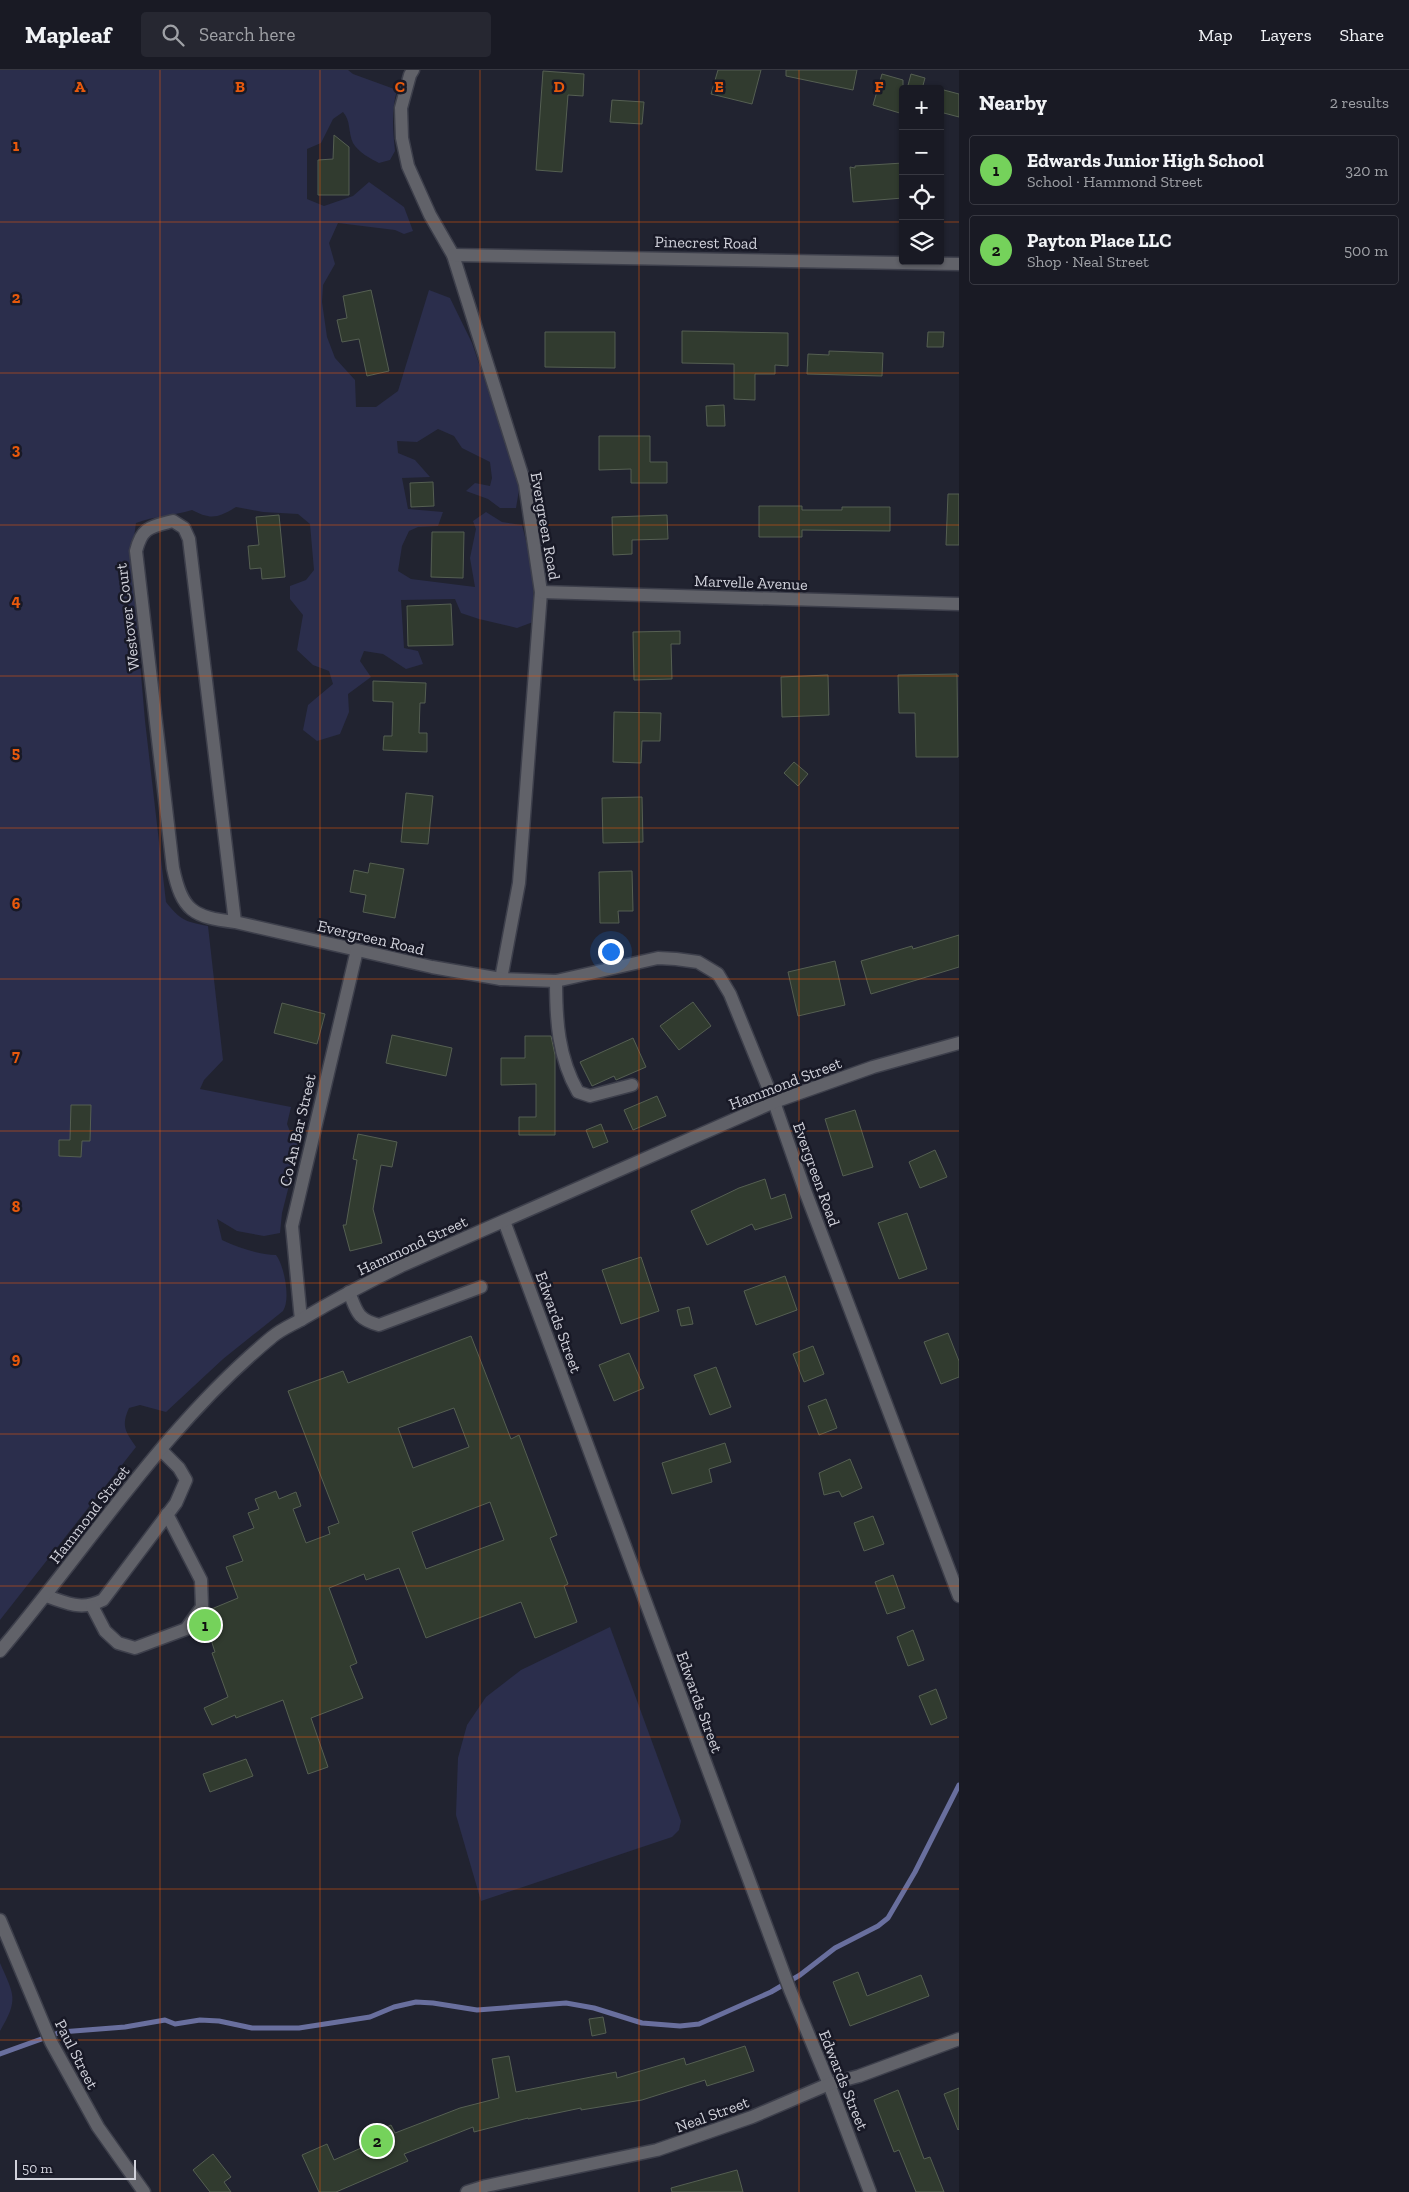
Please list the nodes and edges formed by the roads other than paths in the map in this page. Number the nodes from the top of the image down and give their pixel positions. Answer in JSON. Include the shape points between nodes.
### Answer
{"nodes":[{"id":1,"x":414,"y":70,"type":"edge"},
{"id":2,"x":453,"y":255,"type":"junction"},
{"id":3,"x":959,"y":264,"type":"edge"},
{"id":4,"x":541,"y":592,"type":"junction"},
{"id":5,"x":959,"y":604,"type":"edge"},
{"id":6,"x":235,"y":922,"type":"junction"},
{"id":7,"x":357,"y":950,"type":"junction"},
{"id":8,"x":501,"y":979,"type":"junction"},
{"id":9,"x":556,"y":981,"type":"junction"},
{"id":10,"x":959,"y":1043,"type":"edge"},
{"id":11,"x":632,"y":1085,"type":"dead end"},
{"id":12,"x":774,"y":1102,"type":"junction"},
{"id":13,"x":504,"y":1221,"type":"junction"},
{"id":14,"x":481,"y":1287,"type":"dead end"},
{"id":15,"x":349,"y":1292,"type":"junction"},
{"id":16,"x":301,"y":1320,"type":"junction"},
{"id":17,"x":161,"y":1450,"type":"junction"},
{"id":18,"x":167,"y":1514,"type":"junction"},
{"id":19,"x":46,"y":1596,"type":"junction"},
{"id":20,"x":959,"y":1596,"type":"edge"},
{"id":21,"x":92,"y":1606,"type":"junction"},
{"id":22,"x":0,"y":1651,"type":"edge"},
{"id":23,"x":0,"y":1920,"type":"edge"},
{"id":24,"x":959,"y":2039,"type":"edge"},
{"id":25,"x":829,"y":2084,"type":"junction"},
{"id":26,"x":144,"y":2192,"type":"edge"},
{"id":27,"x":467,"y":2192,"type":"edge"},
{"id":28,"x":870,"y":2192,"type":"edge"}],
"edges":[{"from":1,"to":2,"type":"street","name":"Evergreen Road","via":[[401,108],[402,138],[408,166],[430,216]]},
{"from":2,"to":3,"type":"street","name":"Pinecrest Road"},
{"from":2,"to":4,"type":"street","name":"Evergreen Road","via":[[525,484]]},
{"from":4,"to":5,"type":"street","name":"Marvelle Avenue"},
{"from":4,"to":8,"type":"street","name":"Evergreen Road","via":[[519,883]]},
{"from":6,"to":6,"type":"street","name":"Westover Court","via":[[189,539],[184,528],[173,521],[144,531],[136,551],[173,868],[183,899],[193,911],[208,919]]},
{"from":6,"to":7,"type":"street","name":"Evergreen Road"},
{"from":7,"to":8,"type":"street","name":"Evergreen Road"},
{"from":7,"to":16,"type":"street","name":"Co An Bar Street","via":[[292,1226]]},
{"from":8,"to":9,"type":"street","name":"Evergreen Road"},
{"from":9,"to":11,"type":"street","via":[[556,1024],[569,1076],[578,1092],[590,1096]]},
{"from":9,"to":12,"type":"street","name":"Evergreen Road","via":[[658,958],[698,962],[718,974],[730,994]]},
{"from":10,"to":12,"type":"street","name":"Hammond Street","via":[[873,1067]]},
{"from":12,"to":13,"type":"street","name":"Hammond Street"},
{"from":12,"to":20,"type":"street","name":"Evergreen Road"},
{"from":13,"to":15,"type":"street","name":"Hammond Street"},
{"from":13,"to":25,"type":"street","name":"Edwards Street","via":[[790,1990]]},
{"from":14,"to":15,"type":"street","via":[[379,1325],[365,1321],[358,1314]]},
{"from":15,"to":16,"type":"street","name":"Hammond Street"},
{"from":16,"to":17,"type":"street","name":"Hammond Street","via":[[273,1336],[238,1368]]},
{"from":17,"to":18,"type":"street","via":[[186,1480]]},
{"from":17,"to":19,"type":"street","name":"Hammond Street"},
{"from":18,"to":21,"type":"street","via":[[103,1600]]},
{"from":18,"to":21,"type":"street","via":[[201,1580],[202,1607],[186,1629],[135,1648],[118,1643],[105,1631]]},
{"from":19,"to":21,"type":"street","via":[[81,1607]]},
{"from":19,"to":22,"type":"street","name":"Hammond Street"},
{"from":23,"to":26,"type":"street","name":"Paul Street","via":[[51,2042],[98,2127]]},
{"from":24,"to":25,"type":"street","name":"Neal Street"},
{"from":25,"to":27,"type":"street","name":"Neal Street","via":[[752,2117],[657,2150]]},
{"from":25,"to":28,"type":"street","name":"Edwards Street"}]}
